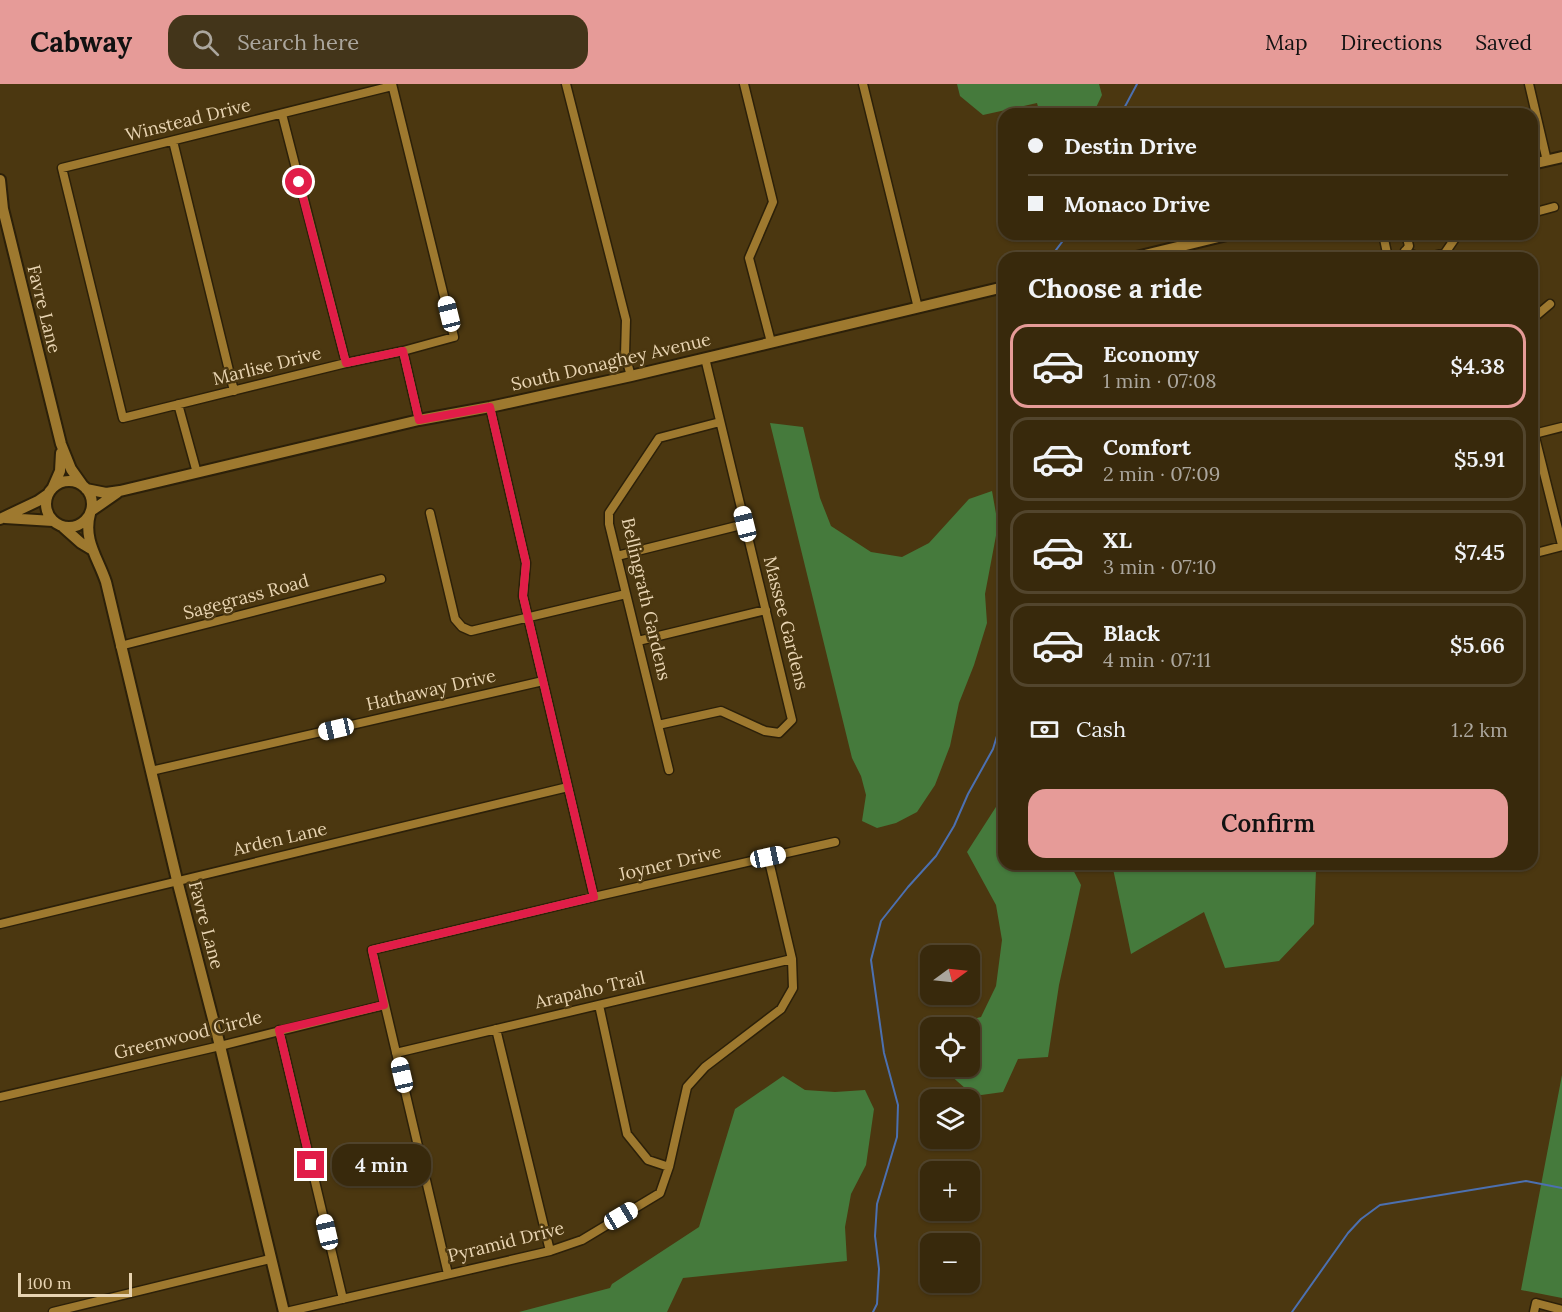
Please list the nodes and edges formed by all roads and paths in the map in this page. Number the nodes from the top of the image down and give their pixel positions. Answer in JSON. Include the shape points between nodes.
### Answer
{"nodes":[{"id":1,"x":566,"y":84,"type":"edge"},
{"id":2,"x":744,"y":84,"type":"edge"},
{"id":3,"x":863,"y":84,"type":"edge"},
{"id":4,"x":1529,"y":84,"type":"edge"},
{"id":5,"x":392,"y":85,"type":"edge"},
{"id":6,"x":1535,"y":108,"type":"edge"},
{"id":7,"x":282,"y":114,"type":"junction"},
{"id":8,"x":1538,"y":122,"type":"edge"},
{"id":9,"x":172,"y":141,"type":"junction"},
{"id":10,"x":1562,"y":157,"type":"edge"},
{"id":11,"x":1547,"y":160,"type":"junction"},
{"id":12,"x":1538,"y":162,"type":"edge"},
{"id":13,"x":0,"y":180,"type":"edge"},
{"id":14,"x":1554,"y":207,"type":"dead end"},
{"id":15,"x":1538,"y":211,"type":"edge"},
{"id":16,"x":1211,"y":240,"type":"edge"},
{"id":17,"x":1172,"y":252,"type":"edge"},
{"id":18,"x":998,"y":288,"type":"edge"},
{"id":19,"x":1550,"y":304,"type":"dead end"},
{"id":20,"x":918,"y":308,"type":"junction"},
{"id":21,"x":1538,"y":314,"type":"edge"},
{"id":22,"x":771,"y":342,"type":"junction"},
{"id":23,"x":403,"y":351,"type":"junction"},
{"id":24,"x":705,"y":358,"type":"junction"},
{"id":25,"x":346,"y":363,"type":"junction"},
{"id":26,"x":631,"y":376,"type":"junction"},
{"id":27,"x":234,"y":391,"type":"junction"},
{"id":28,"x":178,"y":404,"type":"junction"},
{"id":29,"x":490,"y":407,"type":"junction"},
{"id":30,"x":123,"y":418,"type":"joint"},
{"id":31,"x":419,"y":420,"type":"junction"},
{"id":32,"x":720,"y":422,"type":"junction"},
{"id":33,"x":1562,"y":427,"type":"edge"},
{"id":34,"x":1538,"y":429,"type":"edge"},
{"id":35,"x":61,"y":444,"type":"junction"},
{"id":36,"x":1538,"y":450,"type":"edge"},
{"id":37,"x":197,"y":473,"type":"junction"},
{"id":38,"x":84,"y":487,"type":"junction"},
{"id":39,"x":51,"y":491,"type":"junction"},
{"id":40,"x":120,"y":491,"type":"junction"},
{"id":41,"x":90,"y":513,"type":"junction"},
{"id":42,"x":430,"y":513,"type":"dead end"},
{"id":43,"x":1,"y":518,"type":"edge"},
{"id":44,"x":58,"y":524,"type":"junction"},
{"id":45,"x":745,"y":524,"type":"junction"},
{"id":46,"x":1562,"y":545,"type":"edge"},
{"id":47,"x":91,"y":549,"type":"junction"},
{"id":48,"x":1538,"y":552,"type":"edge"},
{"id":49,"x":617,"y":556,"type":"junction"},
{"id":50,"x":381,"y":579,"type":"dead end"},
{"id":51,"x":626,"y":594,"type":"junction"},
{"id":52,"x":766,"y":610,"type":"junction"},
{"id":53,"x":528,"y":618,"type":"junction"},
{"id":54,"x":638,"y":641,"type":"junction"},
{"id":55,"x":120,"y":646,"type":"junction"},
{"id":56,"x":543,"y":681,"type":"junction"},
{"id":57,"x":658,"y":725,"type":"junction"},
{"id":58,"x":669,"y":770,"type":"dead end"},
{"id":59,"x":152,"y":771,"type":"junction"},
{"id":60,"x":568,"y":787,"type":"junction"},
{"id":61,"x":835,"y":842,"type":"dead end"},
{"id":62,"x":768,"y":857,"type":"junction"},
{"id":63,"x":177,"y":880,"type":"junction"},
{"id":64,"x":594,"y":897,"type":"junction"},
{"id":65,"x":0,"y":924,"type":"edge"},
{"id":66,"x":792,"y":959,"type":"junction"},
{"id":67,"x":384,"y":1005,"type":"junction"},
{"id":68,"x":598,"y":1005,"type":"junction"},
{"id":69,"x":496,"y":1029,"type":"junction"},
{"id":70,"x":279,"y":1030,"type":"junction"},
{"id":71,"x":220,"y":1046,"type":"junction"},
{"id":72,"x":396,"y":1053,"type":"junction"},
{"id":73,"x":0,"y":1097,"type":"edge"},
{"id":74,"x":669,"y":1167,"type":"junction"},
{"id":75,"x":550,"y":1251,"type":"junction"},
{"id":76,"x":270,"y":1259,"type":"junction"},
{"id":77,"x":448,"y":1274,"type":"junction"},
{"id":78,"x":343,"y":1299,"type":"junction"},
{"id":79,"x":1562,"y":1310,"type":"edge"},
{"id":80,"x":53,"y":1312,"type":"edge"},
{"id":81,"x":285,"y":1312,"type":"edge"},
{"id":82,"x":1534,"y":1312,"type":"edge"}],
"edges":[{"from":1,"to":26,"type":"street","via":[[626,321],[625,355]]},
{"from":2,"to":22,"type":"street","via":[[773,202],[749,258]]},
{"from":3,"to":20,"type":"street"},
{"from":4,"to":6,"type":"street"},
{"from":5,"to":7,"type":"street","name":"Winstead Drive"},
{"from":5,"to":23,"type":"street","name":"Marlise Drive","via":[[454,337]]},
{"from":7,"to":9,"type":"street","name":"Winstead Drive"},
{"from":7,"to":25,"type":"street"},
{"from":8,"to":11,"type":"street"},
{"from":9,"to":27,"type":"street"},
{"from":9,"to":30,"type":"street","name":"Winstead Drive","via":[[62,168]]},
{"from":10,"to":11,"type":"street"},
{"from":11,"to":12,"type":"street"},
{"from":13,"to":35,"type":"street","name":"Favre Lane","via":[[3,209]]},
{"from":14,"to":15,"type":"street"},
{"from":16,"to":17,"type":"street"},
{"from":18,"to":20,"type":"street","name":"South Donaghey Avenue"},
{"from":19,"to":21,"type":"street"},
{"from":20,"to":22,"type":"street","name":"South Donaghey Avenue"},
{"from":22,"to":24,"type":"street","name":"South Donaghey Avenue"},
{"from":23,"to":25,"type":"street","name":"Marlise Drive"},
{"from":23,"to":31,"type":"street"},
{"from":24,"to":26,"type":"street","name":"South Donaghey Avenue"},
{"from":24,"to":32,"type":"street","name":"Massee Gardens"},
{"from":25,"to":27,"type":"street","name":"Marlise Drive"},
{"from":26,"to":29,"type":"street","name":"South Donaghey Avenue"},
{"from":27,"to":28,"type":"street","name":"Marlise Drive"},
{"from":28,"to":30,"type":"street","name":"Marlise Drive"},
{"from":28,"to":37,"type":"street"},
{"from":29,"to":31,"type":"street","name":"South Donaghey Avenue"},
{"from":29,"to":53,"type":"street","via":[[526,563],[523,596]]},
{"from":31,"to":37,"type":"street","name":"South Donaghey Avenue"},
{"from":32,"to":45,"type":"street","name":"Massee Gardens"},
{"from":32,"to":49,"type":"street","name":"Bellingrath Gardens","via":[[659,438],[609,513]]},
{"from":33,"to":34,"type":"street"},
{"from":35,"to":38,"type":"street","name":"Favre Lane"},
{"from":35,"to":39,"type":"street","name":"Favre Lane","via":[[62,463]]},
{"from":36,"to":46,"type":"street"},
{"from":37,"to":40,"type":"street","name":"South Donaghey Avenue"},
{"from":38,"to":39,"type":"street","via":[[71,481]]},
{"from":38,"to":40,"type":"street","name":"South Donaghey Avenue","via":[[106,493]]},
{"from":38,"to":41,"type":"street","via":[[90,496]]},
{"from":39,"to":43,"type":"street"},
{"from":39,"to":44,"type":"street","via":[[46,508]]},
{"from":40,"to":41,"type":"street","name":"South Donaghey Avenue"},
{"from":41,"to":44,"type":"street","via":[[75,526]]},
{"from":41,"to":47,"type":"street","name":"Favre Lane","via":[[87,532]]},
{"from":42,"to":53,"type":"street","via":[[455,619],[462,627],[471,631]]},
{"from":43,"to":44,"type":"street"},
{"from":44,"to":47,"type":"street","name":"Favre Lane"},
{"from":45,"to":49,"type":"street"},
{"from":45,"to":52,"type":"street","name":"Massee Gardens"},
{"from":46,"to":48,"type":"street"},
{"from":47,"to":55,"type":"street","name":"Favre Lane","via":[[106,582]]},
{"from":49,"to":51,"type":"street","name":"Bellingrath Gardens"},
{"from":50,"to":55,"type":"street","name":"Sagegrass Road"},
{"from":51,"to":53,"type":"street"},
{"from":51,"to":54,"type":"street","name":"Bellingrath Gardens"},
{"from":52,"to":54,"type":"street"},
{"from":52,"to":57,"type":"street","name":"Massee Gardens","via":[[792,720],[779,733],[765,731],[721,711]]},
{"from":53,"to":56,"type":"street"},
{"from":54,"to":57,"type":"street","name":"Bellingrath Gardens"},
{"from":55,"to":59,"type":"street","name":"Favre Lane"},
{"from":56,"to":59,"type":"street","name":"Hathaway Drive"},
{"from":56,"to":60,"type":"street"},
{"from":57,"to":58,"type":"street","name":"Bellingrath Gardens"},
{"from":59,"to":63,"type":"street","name":"Favre Lane"},
{"from":60,"to":63,"type":"street","name":"Arden Lane"},
{"from":60,"to":64,"type":"street"},
{"from":61,"to":62,"type":"street","name":"Joyner Drive"},
{"from":62,"to":64,"type":"street","name":"Joyner Drive"},
{"from":62,"to":66,"type":"street","name":"Pyramid Drive"},
{"from":63,"to":65,"type":"street","name":"Arden Lane"},
{"from":63,"to":71,"type":"street","name":"Favre Lane"},
{"from":64,"to":67,"type":"street","name":"Joyner Drive","via":[[372,950]]},
{"from":66,"to":68,"type":"street","name":"Arapaho Trail"},
{"from":66,"to":74,"type":"street","name":"Pyramid Drive","via":[[793,988],[781,1009],[705,1067],[687,1087]]},
{"from":67,"to":70,"type":"street","name":"Greenwood Circle"},
{"from":67,"to":72,"type":"street"},
{"from":68,"to":69,"type":"street","name":"Arapaho Trail"},
{"from":68,"to":74,"type":"street","via":[[627,1134],[648,1160]]},
{"from":69,"to":72,"type":"street","name":"Arapaho Trail"},
{"from":69,"to":75,"type":"street"},
{"from":70,"to":71,"type":"street","name":"Greenwood Circle"},
{"from":70,"to":78,"type":"street"},
{"from":71,"to":73,"type":"street","name":"Greenwood Circle"},
{"from":71,"to":76,"type":"street","name":"Favre Lane"},
{"from":72,"to":77,"type":"street"},
{"from":74,"to":75,"type":"street","name":"Pyramid Drive","via":[[660,1193],[582,1240]]},
{"from":75,"to":77,"type":"street","name":"Pyramid Drive"},
{"from":76,"to":80,"type":"street"},
{"from":76,"to":81,"type":"street","name":"Favre Lane"},
{"from":77,"to":78,"type":"street","name":"Pyramid Drive"},
{"from":78,"to":81,"type":"street","name":"Pyramid Drive"},
{"from":79,"to":82,"type":"street","via":[[1536,1303]]}]}
